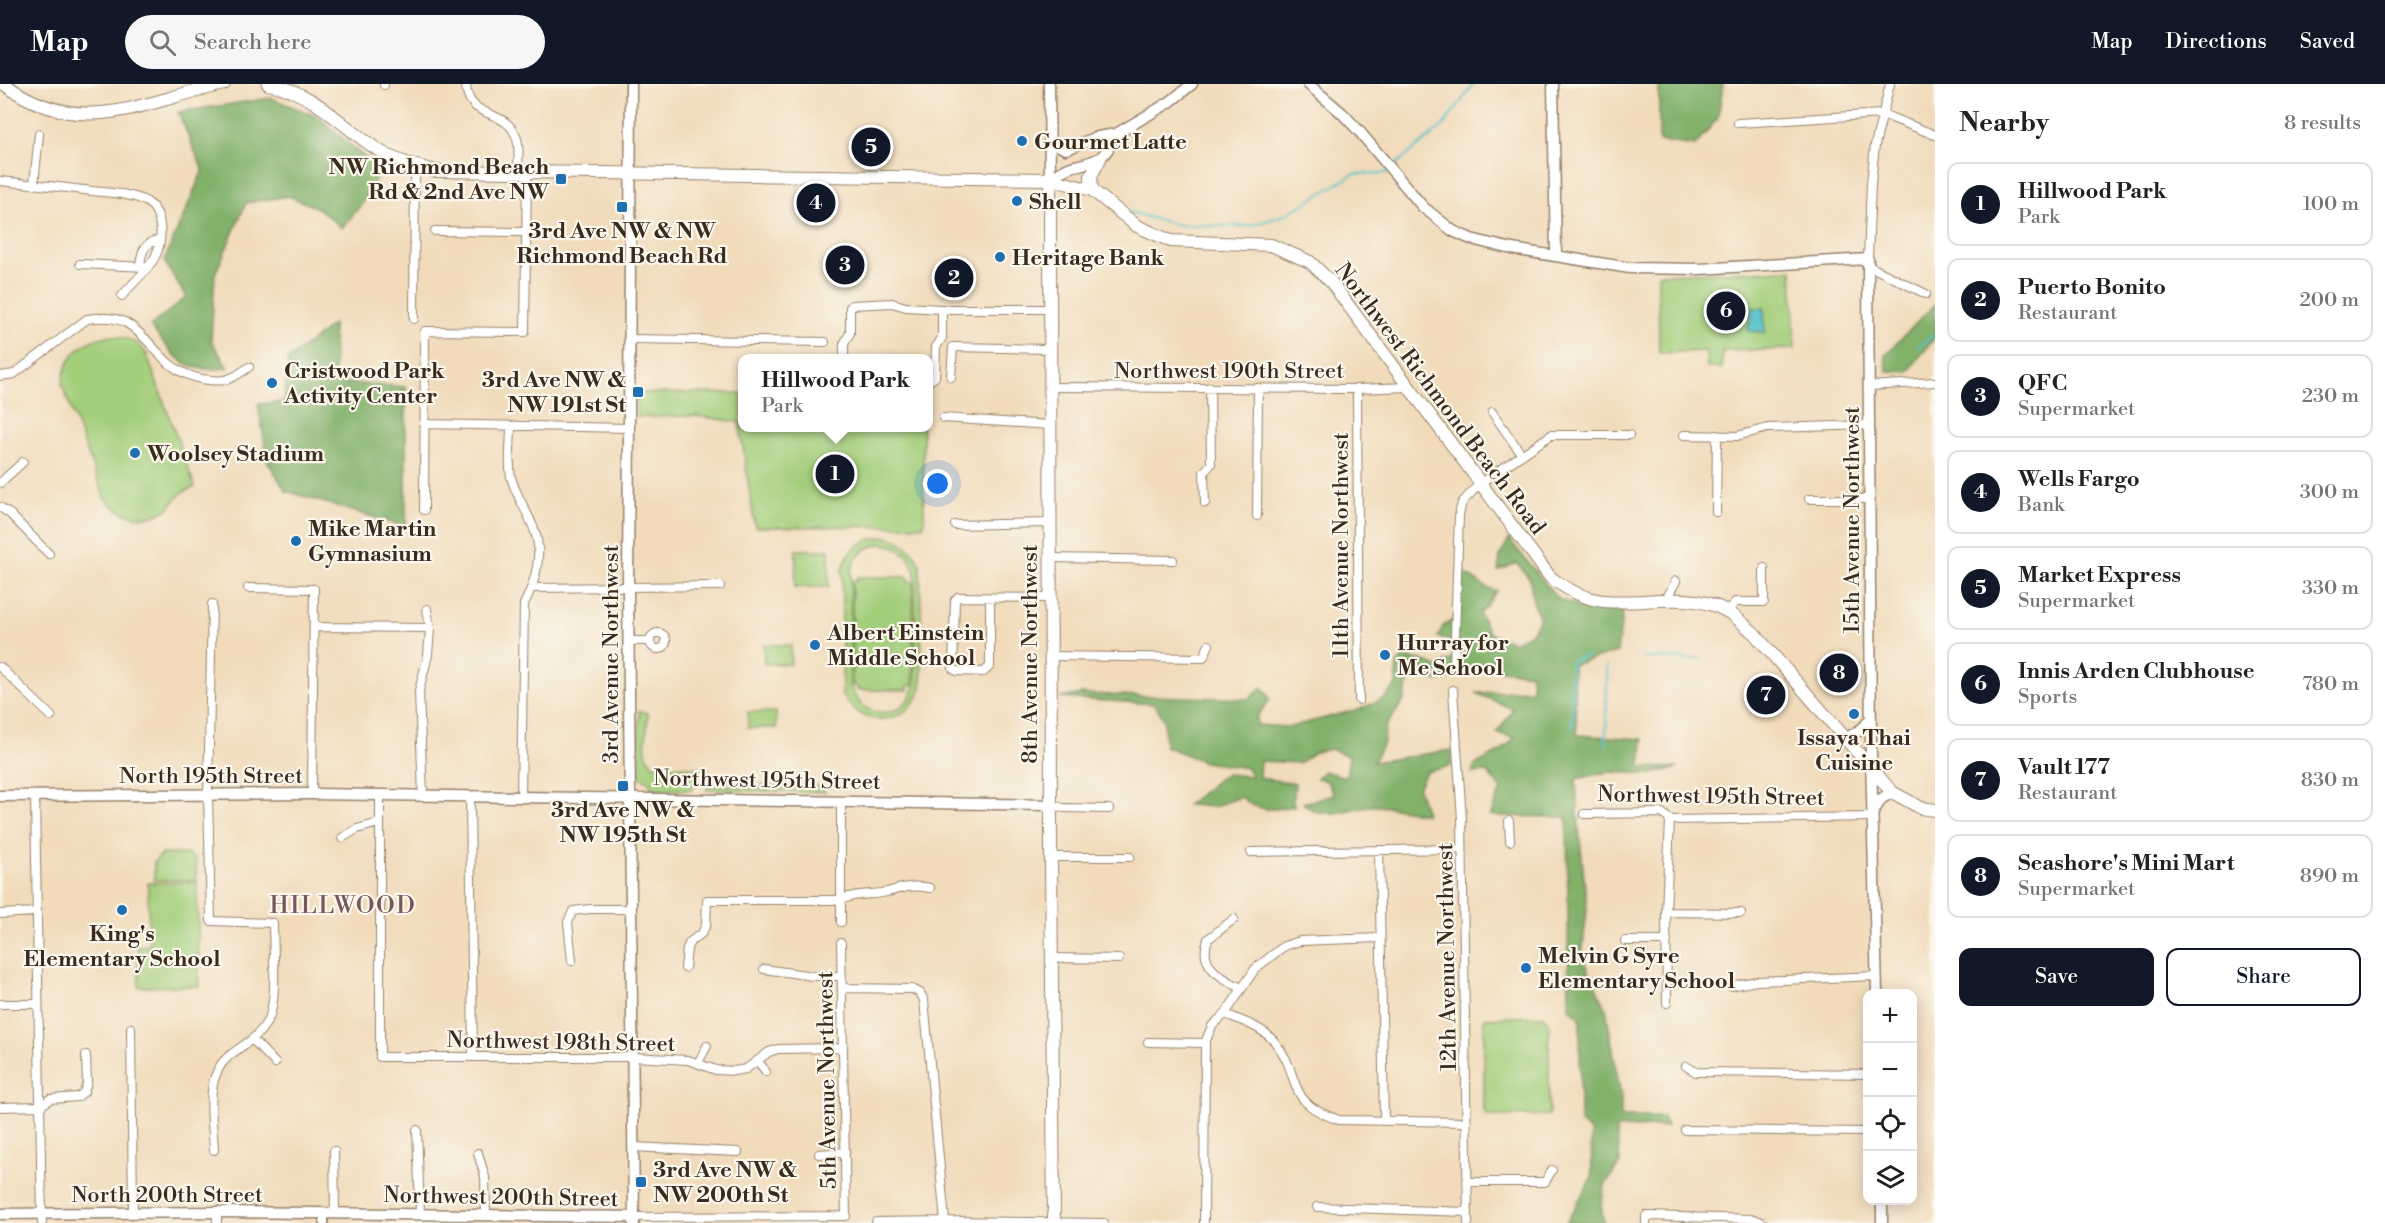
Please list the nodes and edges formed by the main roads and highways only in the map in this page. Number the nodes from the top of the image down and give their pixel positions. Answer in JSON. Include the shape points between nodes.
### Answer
{"nodes":[{"id":1,"x":4,"y":84,"type":"edge"},
{"id":2,"x":201,"y":84,"type":"edge"},
{"id":3,"x":224,"y":84,"type":"edge"},
{"id":4,"x":274,"y":85,"type":"edge"},
{"id":5,"x":187,"y":93,"type":"junction"},
{"id":6,"x":1100,"y":159,"type":"road end"},
{"id":7,"x":1050,"y":179,"type":"junction"},
{"id":8,"x":1092,"y":190,"type":"junction"},
{"id":9,"x":1935,"y":810,"type":"edge"},
{"id":10,"x":1054,"y":1222,"type":"edge"}],
"edges":[{"from":1,"to":5,"type":"main road","via":[[42,106],[80,114],[123,111]]},
{"from":2,"to":5,"type":"main road"},
{"from":3,"to":5,"type":"main road"},
{"from":4,"to":7,"type":"main road","name":"Northwest Richmond Beach Road","via":[[313,100],[383,153],[436,171]]},
{"from":6,"to":8,"type":"main road","via":[[1091,176]]},
{"from":7,"to":8,"type":"main road","name":"Northwest Richmond Beach Road"},
{"from":7,"to":10,"type":"main road","name":"8th Avenue Northwest"},
{"from":8,"to":9,"type":"main road","name":"Northwest Richmond Beach Road","via":[[1137,226],[1171,241],[1271,245],[1310,262],[1331,282],[1550,577],[1564,588],[1603,601],[1682,601],[1708,604],[1728,612],[1753,633],[1892,792],[1921,808]]}]}
